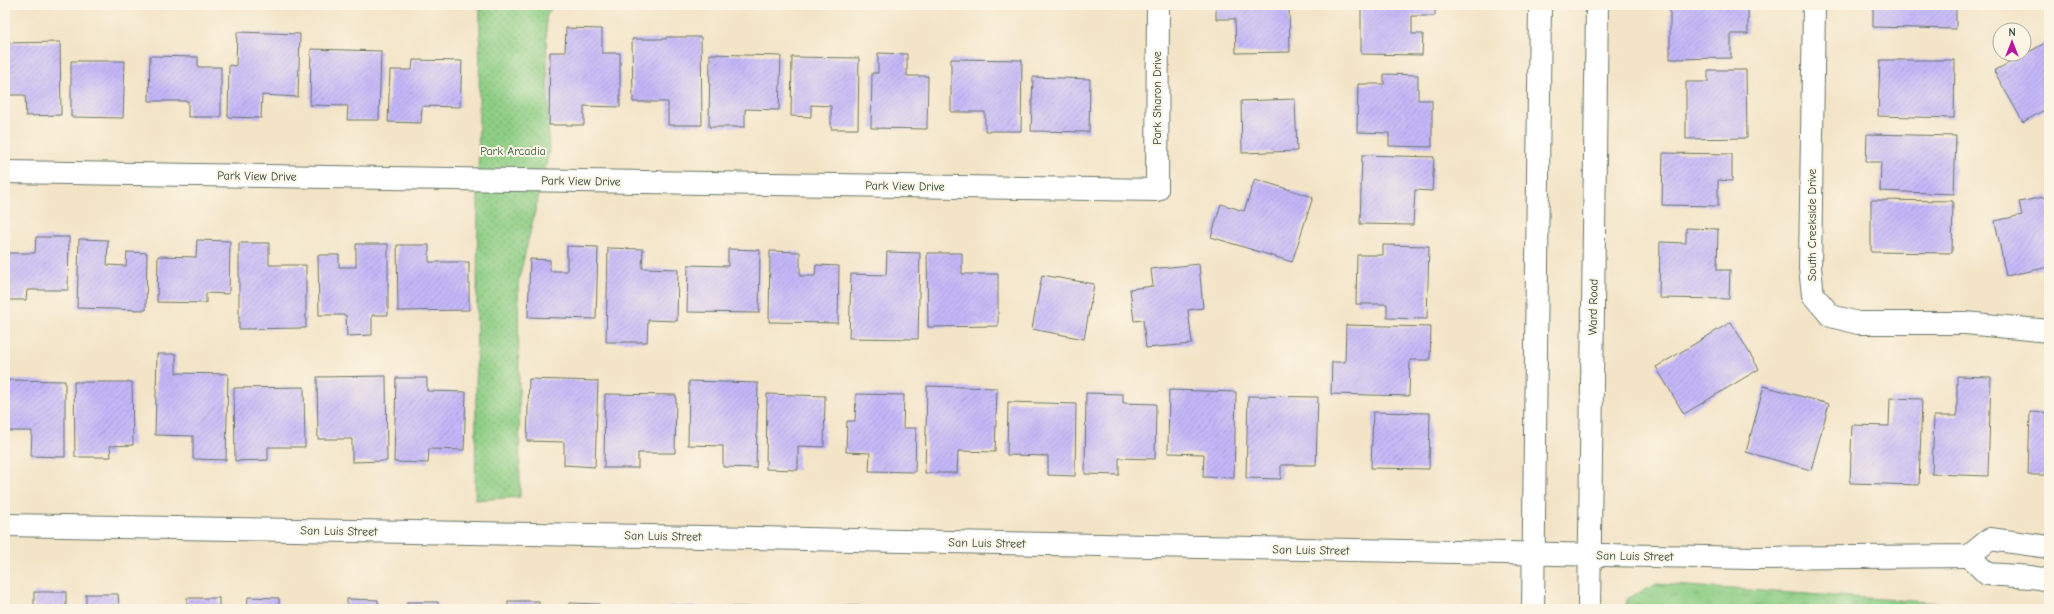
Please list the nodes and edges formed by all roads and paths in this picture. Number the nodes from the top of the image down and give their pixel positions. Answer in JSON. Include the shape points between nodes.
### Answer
{"nodes":[{"id":1,"x":1158,"y":5,"type":"edge"},
{"id":2,"x":1540,"y":5,"type":"edge"},
{"id":3,"x":1597,"y":5,"type":"edge"},
{"id":4,"x":1814,"y":5,"type":"edge"},
{"id":5,"x":5,"y":172,"type":"edge"},
{"id":6,"x":1156,"y":190,"type":"joint"},
{"id":7,"x":2049,"y":331,"type":"edge"},
{"id":8,"x":5,"y":525,"type":"edge"},
{"id":9,"x":2049,"y":547,"type":"edge"},
{"id":10,"x":1534,"y":554,"type":"junction"},
{"id":11,"x":1590,"y":555,"type":"junction"},
{"id":12,"x":1969,"y":556,"type":"junction"},
{"id":13,"x":2049,"y":580,"type":"edge"},
{"id":14,"x":1534,"y":609,"type":"edge"},
{"id":15,"x":1589,"y":609,"type":"edge"}],
"edges":[{"from":1,"to":6,"type":"street","name":"Park Sharon Drive"},
{"from":2,"to":10,"type":"street"},
{"from":3,"to":11,"type":"street","name":"Ward Road"},
{"from":4,"to":7,"type":"street","name":"South Creekside Drive","via":[[1810,268],[1813,295],[1830,316],[1858,323],[1965,323]]},
{"from":5,"to":6,"type":"street","name":"Park View Drive"},
{"from":8,"to":10,"type":"street","name":"San Luis Street"},
{"from":9,"to":12,"type":"street","via":[[1990,539]]},
{"from":10,"to":11,"type":"street","name":"San Luis Street"},
{"from":10,"to":14,"type":"street"},
{"from":11,"to":12,"type":"street","name":"San Luis Street","via":[[1752,558]]},
{"from":11,"to":15,"type":"street","name":"Ward Road"},
{"from":12,"to":13,"type":"street","via":[[1986,574]]}]}
